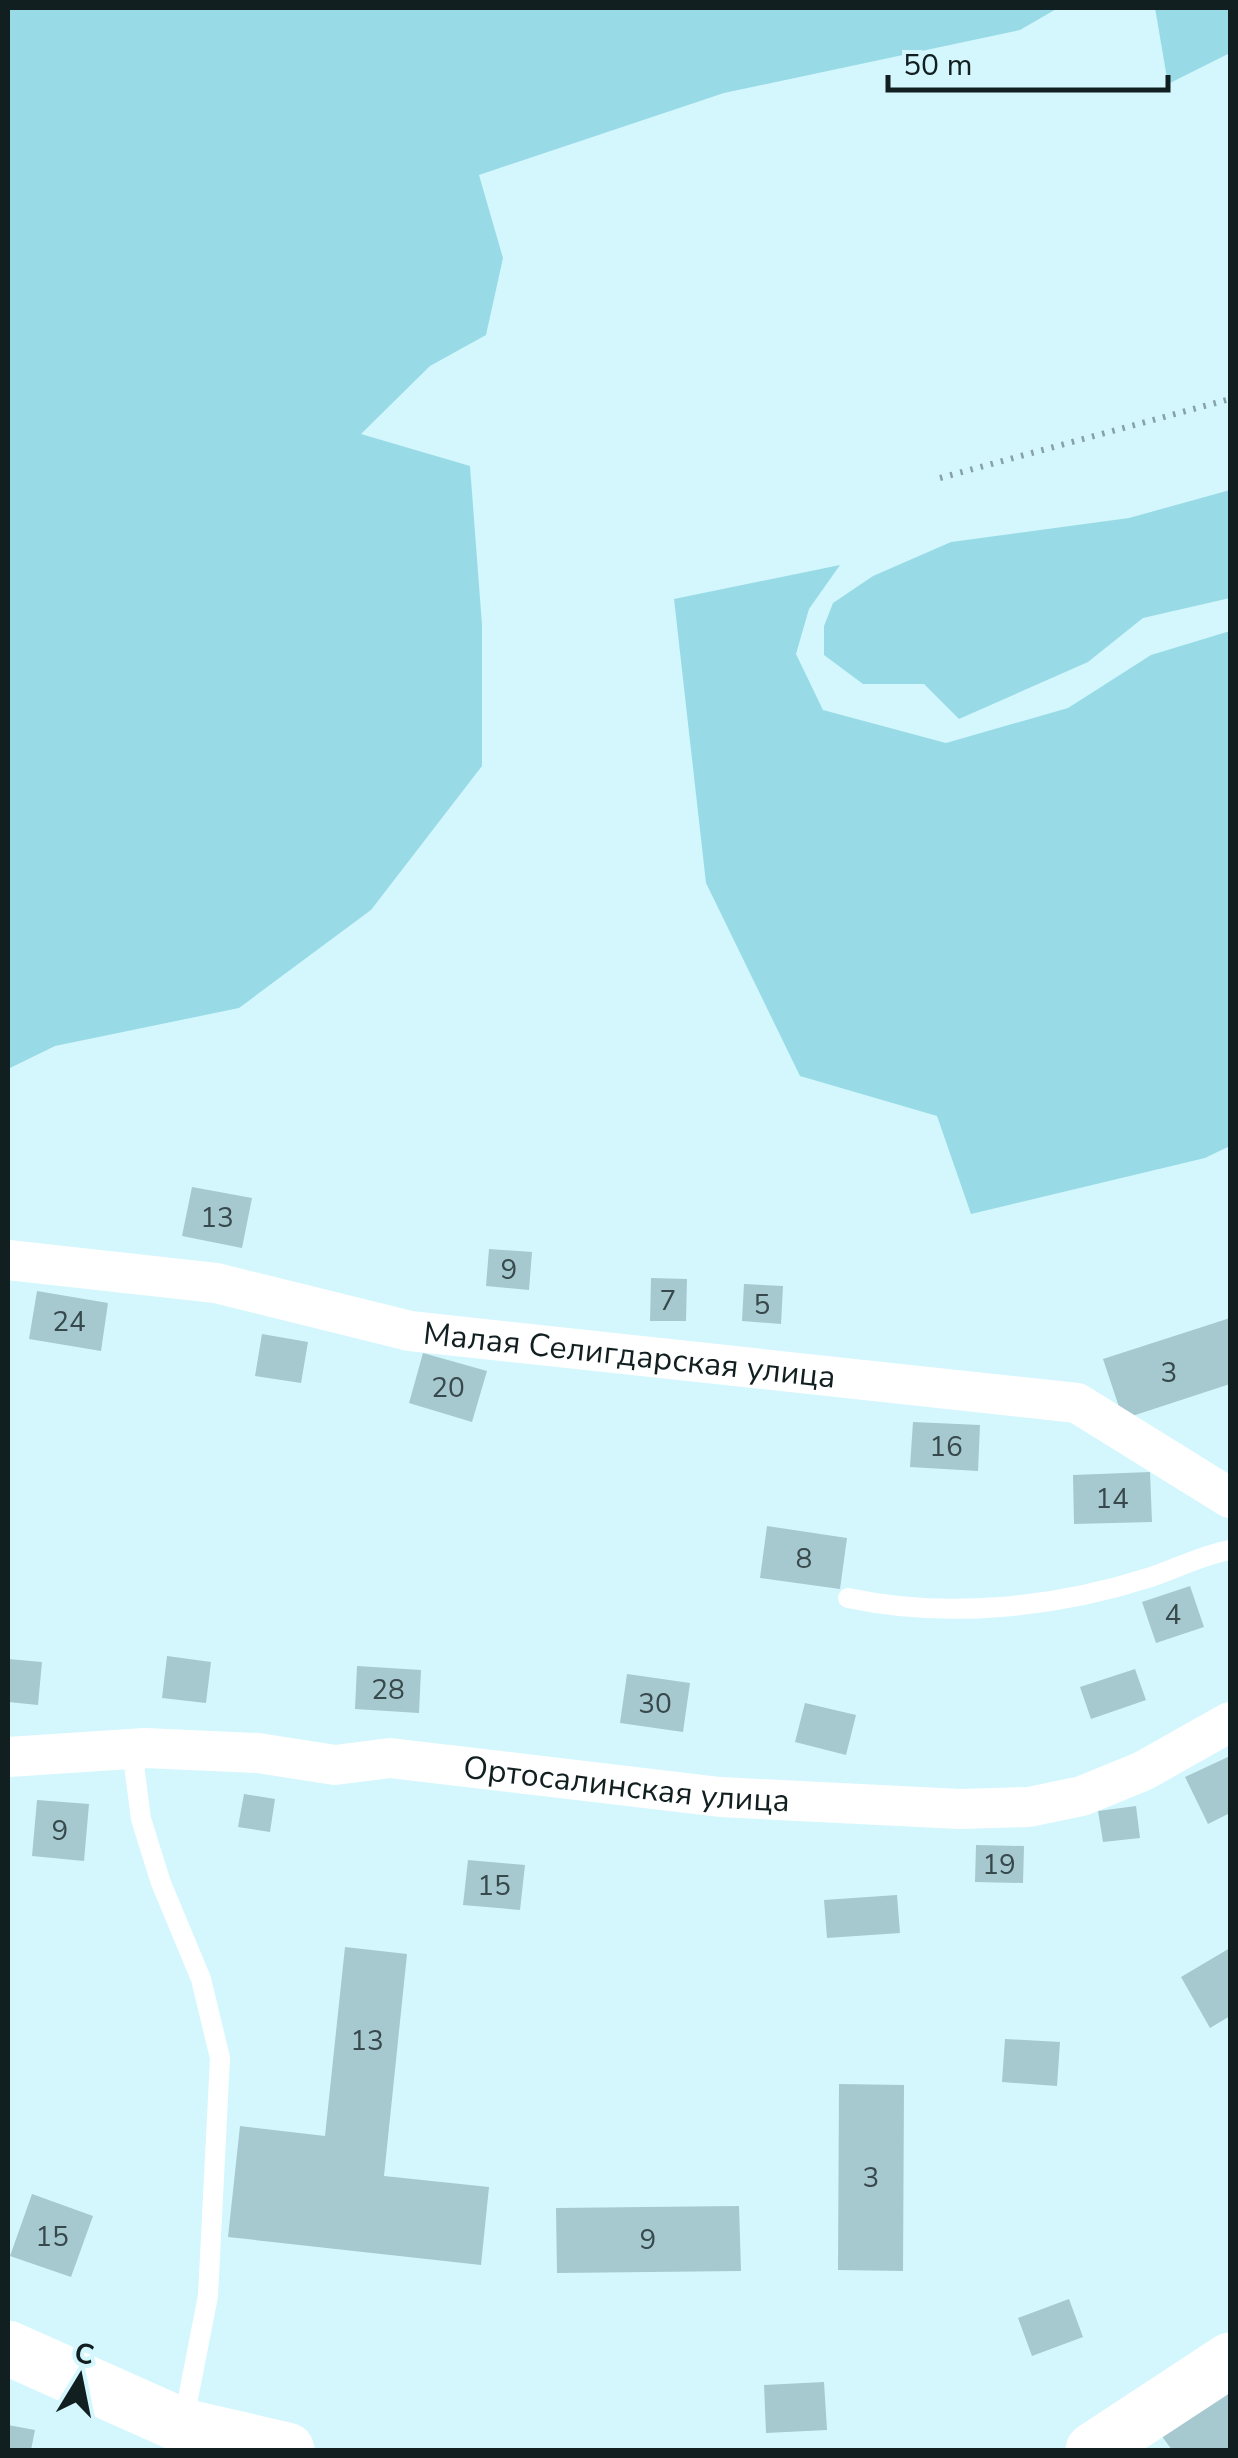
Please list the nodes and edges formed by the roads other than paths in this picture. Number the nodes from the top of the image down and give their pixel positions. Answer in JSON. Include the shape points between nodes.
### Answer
{"nodes":[{"id":1,"x":8,"y":1260,"type":"edge"},
{"id":2,"x":1230,"y":1498,"type":"edge"},
{"id":3,"x":1230,"y":1550,"type":"edge"},
{"id":4,"x":848,"y":1598,"type":"dead end"},
{"id":5,"x":1230,"y":1722,"type":"edge"},
{"id":6,"x":132,"y":1749,"type":"junction"},
{"id":7,"x":8,"y":1757,"type":"edge"},
{"id":8,"x":8,"y":2348,"type":"edge"},
{"id":9,"x":1230,"y":2360,"type":"edge"},
{"id":10,"x":183,"y":2426,"type":"junction"},
{"id":11,"x":287,"y":2450,"type":"edge"},
{"id":12,"x":1093,"y":2450,"type":"edge"}],
"edges":[{"from":1,"to":2,"type":"street","name":"Малая Селигдарская улица","via":[[216,1283],[410,1331],[1076,1403]]},
{"from":3,"to":4,"type":"lane","via":[[1150,1577],[1011,1606],[926,1608]]},
{"from":5,"to":6,"type":"street","name":"Ортосалинская улица","via":[[1082,1796],[1029,1807],[960,1809],[720,1797],[390,1758],[335,1765],[258,1753]]},
{"from":6,"to":7,"type":"street","name":"Ортосалинская улица"},
{"from":6,"to":10,"type":"lane","via":[[141,1819],[201,1979],[220,2058],[208,2296]]},
{"from":8,"to":10,"type":"street"},
{"from":9,"to":12,"type":"street"},
{"from":10,"to":11,"type":"street"}]}
